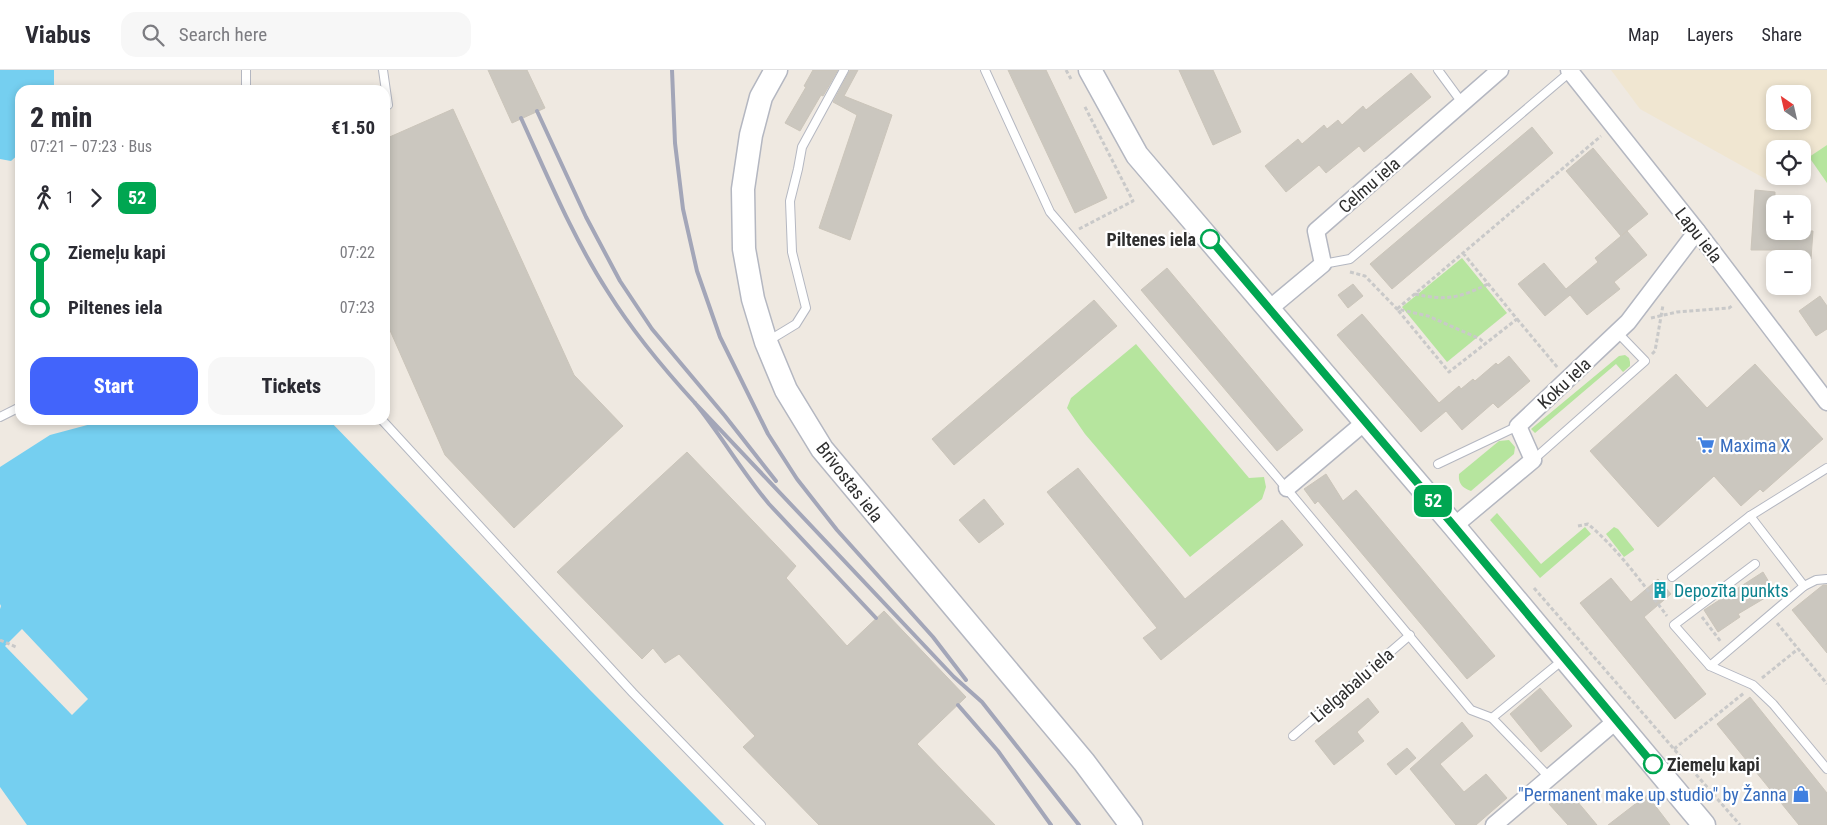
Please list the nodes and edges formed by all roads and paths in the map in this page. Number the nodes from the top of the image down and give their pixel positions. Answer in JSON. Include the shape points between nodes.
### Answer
{"nodes":[{"id":1,"x":246,"y":70,"type":"edge"},
{"id":2,"x":384,"y":70,"type":"edge"},
{"id":3,"x":776,"y":70,"type":"edge"},
{"id":4,"x":844,"y":70,"type":"edge"},
{"id":5,"x":985,"y":70,"type":"edge"},
{"id":6,"x":1066,"y":70,"type":"edge"},
{"id":7,"x":1438,"y":70,"type":"edge"},
{"id":8,"x":1500,"y":70,"type":"edge"},
{"id":9,"x":1569,"y":71,"type":"edge"},
{"id":10,"x":1081,"y":75,"type":"edge"},
{"id":11,"x":246,"y":85,"type":"edge"},
{"id":12,"x":386,"y":85,"type":"edge"},
{"id":13,"x":1080,"y":96,"type":"dead end"},
{"id":14,"x":1463,"y":104,"type":"junction"},
{"id":15,"x":1613,"y":126,"type":"junction"},
{"id":16,"x":1697,"y":231,"type":"junction"},
{"id":17,"x":1069,"y":234,"type":"junction"},
{"id":18,"x":1463,"y":253,"type":"junction"},
{"id":19,"x":1322,"y":264,"type":"junction"},
{"id":20,"x":1488,"y":284,"type":"junction"},
{"id":21,"x":1414,"y":294,"type":"junction"},
{"id":22,"x":1746,"y":296,"type":"junction"},
{"id":23,"x":1665,"y":300,"type":"dead end"},
{"id":24,"x":1269,"y":309,"type":"junction"},
{"id":25,"x":1397,"y":309,"type":"junction"},
{"id":26,"x":1661,"y":316,"type":"junction"},
{"id":27,"x":1516,"y":319,"type":"junction"},
{"id":28,"x":1623,"y":327,"type":"junction"},
{"id":29,"x":766,"y":342,"type":"junction"},
{"id":30,"x":1485,"y":344,"type":"junction"},
{"id":31,"x":1645,"y":362,"type":"junction"},
{"id":32,"x":1567,"y":380,"type":"junction"},
{"id":33,"x":1827,"y":402,"type":"edge"},
{"id":34,"x":15,"y":410,"type":"edge"},
{"id":35,"x":0,"y":417,"type":"edge"},
{"id":36,"x":1365,"y":422,"type":"junction"},
{"id":37,"x":387,"y":425,"type":"edge"},
{"id":38,"x":1518,"y":426,"type":"junction"},
{"id":39,"x":1533,"y":460,"type":"junction"},
{"id":40,"x":1438,"y":464,"type":"dead end"},
{"id":41,"x":1827,"y":468,"type":"edge"},
{"id":42,"x":1287,"y":488,"type":"junction"},
{"id":43,"x":1750,"y":516,"type":"junction"},
{"id":44,"x":1454,"y":526,"type":"junction"},
{"id":45,"x":1578,"y":526,"type":"dead end"},
{"id":46,"x":1755,"y":564,"type":"dead end"},
{"id":47,"x":1672,"y":577,"type":"dead end"},
{"id":48,"x":1827,"y":579,"type":"edge"},
{"id":49,"x":1804,"y":586,"type":"junction"},
{"id":50,"x":1534,"y":588,"type":"dead end"},
{"id":51,"x":1695,"y":609,"type":"junction"},
{"id":52,"x":1770,"y":614,"type":"junction"},
{"id":53,"x":1674,"y":625,"type":"junction"},
{"id":54,"x":1410,"y":635,"type":"junction"},
{"id":55,"x":0,"y":640,"type":"edge"},
{"id":56,"x":16,"y":647,"type":"dead end"},
{"id":57,"x":1798,"y":649,"type":"junction"},
{"id":58,"x":1728,"y":650,"type":"junction"},
{"id":59,"x":1565,"y":658,"type":"junction"},
{"id":60,"x":1710,"y":666,"type":"junction"},
{"id":61,"x":1827,"y":684,"type":"edge"},
{"id":62,"x":1752,"y":686,"type":"junction"},
{"id":63,"x":1492,"y":718,"type":"junction"},
{"id":64,"x":1617,"y":720,"type":"junction"},
{"id":65,"x":1293,"y":736,"type":"dead end"},
{"id":66,"x":1674,"y":749,"type":"junction"},
{"id":67,"x":1827,"y":769,"type":"edge"},
{"id":68,"x":1549,"y":778,"type":"junction"},
{"id":69,"x":762,"y":825,"type":"edge"},
{"id":70,"x":1131,"y":825,"type":"edge"},
{"id":71,"x":1494,"y":825,"type":"edge"},
{"id":72,"x":1704,"y":825,"type":"edge"},
{"id":73,"x":1740,"y":825,"type":"edge"}],
"edges":[{"from":1,"to":11,"type":"lane"},
{"from":2,"to":12,"type":"lane"},
{"from":3,"to":29,"type":"main road","name":"Brīvostas iela","via":[[761,96],[743,189],[744,249],[753,299]]},
{"from":4,"to":29,"type":"lane","via":[[802,147],[790,201],[792,252],[806,308],[796,324]]},
{"from":5,"to":17,"type":"lane","via":[[1050,212]]},
{"from":6,"to":10,"type":"path"},
{"from":7,"to":14,"type":"lane"},
{"from":8,"to":14,"type":"street","name":"Celmu iela"},
{"from":9,"to":15,"type":"street","name":"Lapu iela"},
{"from":9,"to":19,"type":"lane","via":[[1350,259]]},
{"from":10,"to":24,"type":"main road","via":[[1137,155]]},
{"from":13,"to":17,"type":"path","via":[[1133,201]]},
{"from":14,"to":19,"type":"street","name":"Celmu iela","via":[[1316,230]]},
{"from":15,"to":16,"type":"street","name":"Lapu iela"},
{"from":15,"to":18,"type":"path"},
{"from":16,"to":22,"type":"street","name":"Lapu iela"},
{"from":16,"to":28,"type":"street","name":"Koku iela"},
{"from":17,"to":42,"type":"lane"},
{"from":18,"to":20,"type":"path"},
{"from":18,"to":21,"type":"path"},
{"from":19,"to":24,"type":"street"},
{"from":19,"to":25,"type":"path","via":[[1365,276]]},
{"from":20,"to":21,"type":"path","via":[[1456,297],[1434,299]]},
{"from":20,"to":27,"type":"path"},
{"from":21,"to":25,"type":"path"},
{"from":22,"to":26,"type":"path","via":[[1729,308]]},
{"from":22,"to":33,"type":"street","name":"Lapu iela"},
{"from":23,"to":26,"type":"path"},
{"from":24,"to":36,"type":"main road"},
{"from":25,"to":30,"type":"path","via":[[1428,316]]},
{"from":25,"to":30,"type":"path","via":[[1450,372]]},
{"from":26,"to":28,"type":"path"},
{"from":26,"to":31,"type":"path","via":[[1656,351]]},
{"from":27,"to":30,"type":"path"},
{"from":27,"to":32,"type":"path"},
{"from":28,"to":31,"type":"lane"},
{"from":28,"to":32,"type":"street","name":"Koku iela"},
{"from":29,"to":70,"type":"main road","name":"Brīvostas iela","via":[[786,390],[822,449],[1084,762]]},
{"from":31,"to":39,"type":"lane"},
{"from":32,"to":38,"type":"street","name":"Koku iela"},
{"from":34,"to":35,"type":"lane"},
{"from":36,"to":42,"type":"street"},
{"from":36,"to":44,"type":"main road"},
{"from":37,"to":69,"type":"lane","via":[[633,693]]},
{"from":38,"to":39,"type":"street"},
{"from":38,"to":40,"type":"lane"},
{"from":39,"to":44,"type":"street"},
{"from":41,"to":43,"type":"lane"},
{"from":42,"to":54,"type":"lane"},
{"from":43,"to":47,"type":"lane"},
{"from":43,"to":49,"type":"lane"},
{"from":44,"to":59,"type":"main road"},
{"from":45,"to":53,"type":"path","via":[[1588,524],[1599,533]]},
{"from":46,"to":51,"type":"lane"},
{"from":48,"to":49,"type":"lane"},
{"from":49,"to":52,"type":"lane"},
{"from":50,"to":66,"type":"path"},
{"from":51,"to":53,"type":"lane"},
{"from":51,"to":58,"type":"path"},
{"from":52,"to":57,"type":"path"},
{"from":52,"to":58,"type":"lane"},
{"from":53,"to":60,"type":"lane"},
{"from":54,"to":63,"type":"lane","via":[[1471,710]]},
{"from":54,"to":65,"type":"lane","name":"Lielgabalu iela"},
{"from":55,"to":56,"type":"path"},
{"from":57,"to":61,"type":"path"},
{"from":57,"to":62,"type":"path"},
{"from":58,"to":60,"type":"lane"},
{"from":59,"to":63,"type":"lane"},
{"from":59,"to":64,"type":"main road"},
{"from":60,"to":62,"type":"lane"},
{"from":62,"to":66,"type":"path"},
{"from":62,"to":67,"type":"lane","via":[[1773,704]]},
{"from":63,"to":68,"type":"lane"},
{"from":64,"to":68,"type":"street"},
{"from":64,"to":72,"type":"main road"},
{"from":66,"to":73,"type":"path"},
{"from":68,"to":71,"type":"street"}]}
